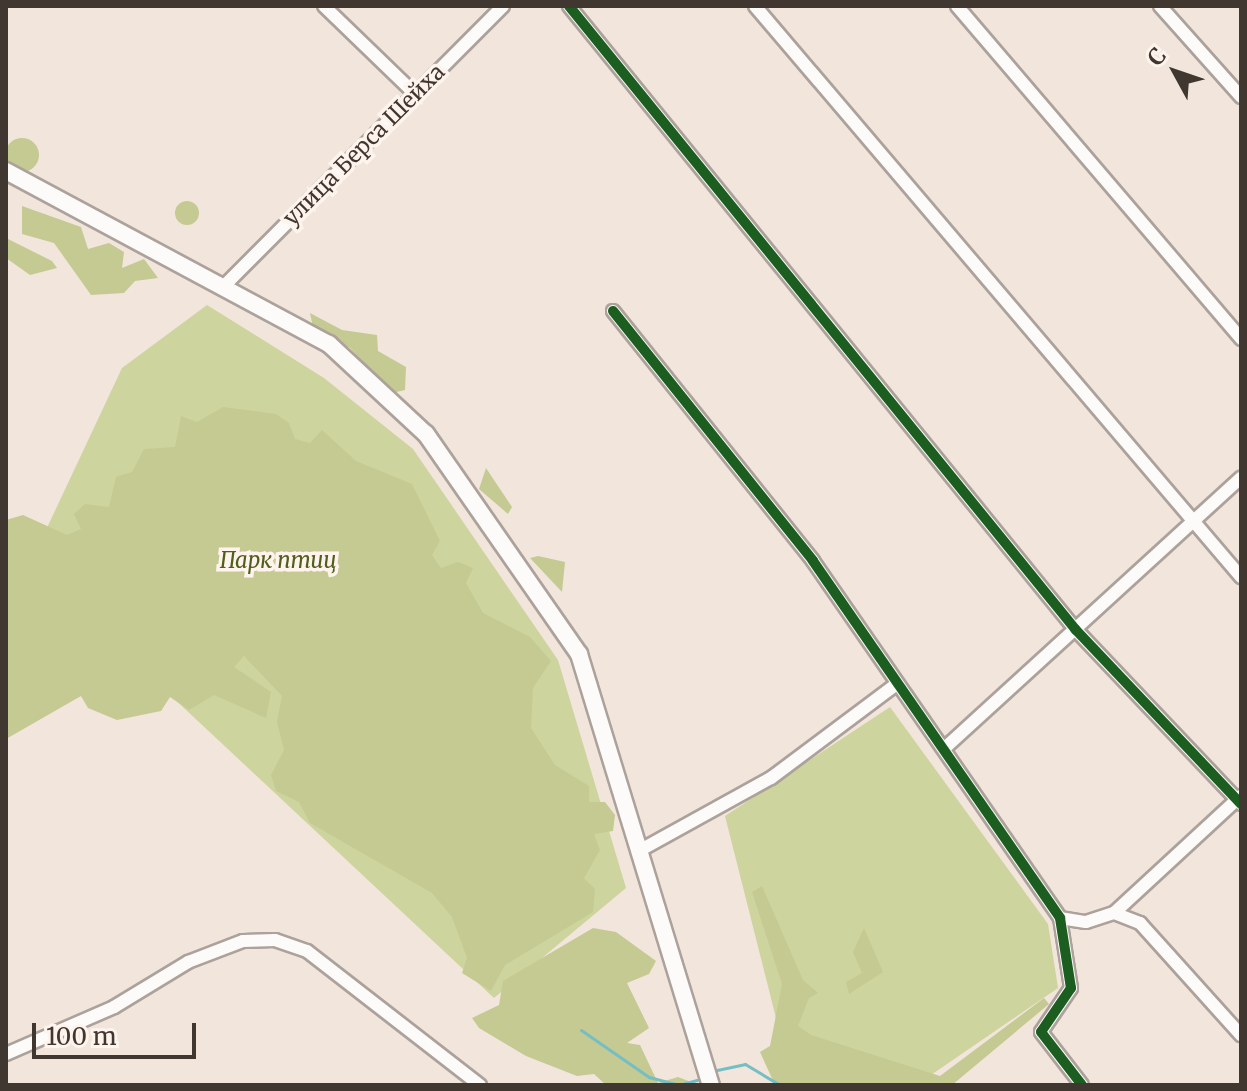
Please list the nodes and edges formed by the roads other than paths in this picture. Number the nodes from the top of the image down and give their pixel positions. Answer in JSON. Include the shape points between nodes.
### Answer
{"nodes":[{"id":1,"x":324,"y":6,"type":"edge"},
{"id":2,"x":503,"y":6,"type":"edge"},
{"id":3,"x":569,"y":6,"type":"edge"},
{"id":4,"x":755,"y":6,"type":"edge"},
{"id":5,"x":957,"y":6,"type":"edge"},
{"id":6,"x":1160,"y":6,"type":"edge"},
{"id":7,"x":415,"y":94,"type":"junction"},
{"id":8,"x":1241,"y":97,"type":"edge"},
{"id":9,"x":6,"y":171,"type":"edge"},
{"id":10,"x":225,"y":285,"type":"junction"},
{"id":11,"x":613,"y":311,"type":"dead end"},
{"id":12,"x":1241,"y":339,"type":"edge"},
{"id":13,"x":1241,"y":478,"type":"edge"},
{"id":14,"x":1192,"y":524,"type":"junction"},
{"id":15,"x":1241,"y":577,"type":"edge"},
{"id":16,"x":1076,"y":630,"type":"junction"},
{"id":17,"x":894,"y":686,"type":"junction"},
{"id":18,"x":947,"y":746,"type":"junction"},
{"id":19,"x":1240,"y":800,"type":"edge"},
{"id":20,"x":644,"y":848,"type":"junction"},
{"id":21,"x":1114,"y":913,"type":"junction"},
{"id":22,"x":1060,"y":918,"type":"junction"},
{"id":23,"x":1241,"y":1035,"type":"edge"},
{"id":24,"x":6,"y":1054,"type":"edge"},
{"id":25,"x":480,"y":1085,"type":"edge"},
{"id":26,"x":711,"y":1085,"type":"edge"},
{"id":27,"x":1082,"y":1085,"type":"edge"}],
"edges":[{"from":1,"to":7,"type":"street"},
{"from":2,"to":7,"type":"street","name":"улица Берса Шейха"},
{"from":3,"to":16,"type":"street"},
{"from":4,"to":14,"type":"street"},
{"from":5,"to":12,"type":"street"},
{"from":6,"to":8,"type":"street"},
{"from":7,"to":10,"type":"street","name":"улица Берса Шейха"},
{"from":9,"to":10,"type":"main road"},
{"from":10,"to":20,"type":"main road","via":[[329,344],[391,396],[470,493],[579,654]]},
{"from":11,"to":17,"type":"street","via":[[813,561]]},
{"from":13,"to":14,"type":"street"},
{"from":14,"to":15,"type":"street"},
{"from":14,"to":16,"type":"street"},
{"from":16,"to":18,"type":"street"},
{"from":16,"to":19,"type":"street"},
{"from":17,"to":18,"type":"street","via":[[912,698]]},
{"from":17,"to":20,"type":"street","via":[[771,778]]},
{"from":18,"to":22,"type":"street"},
{"from":19,"to":21,"type":"street"},
{"from":20,"to":26,"type":"main road"},
{"from":21,"to":22,"type":"street","via":[[1086,922]]},
{"from":21,"to":23,"type":"street","via":[[1140,923]]},
{"from":22,"to":27,"type":"street","via":[[1071,988],[1041,1032]]},
{"from":24,"to":25,"type":"street","via":[[114,1007],[188,962],[243,941],[275,940],[307,951]]}]}
